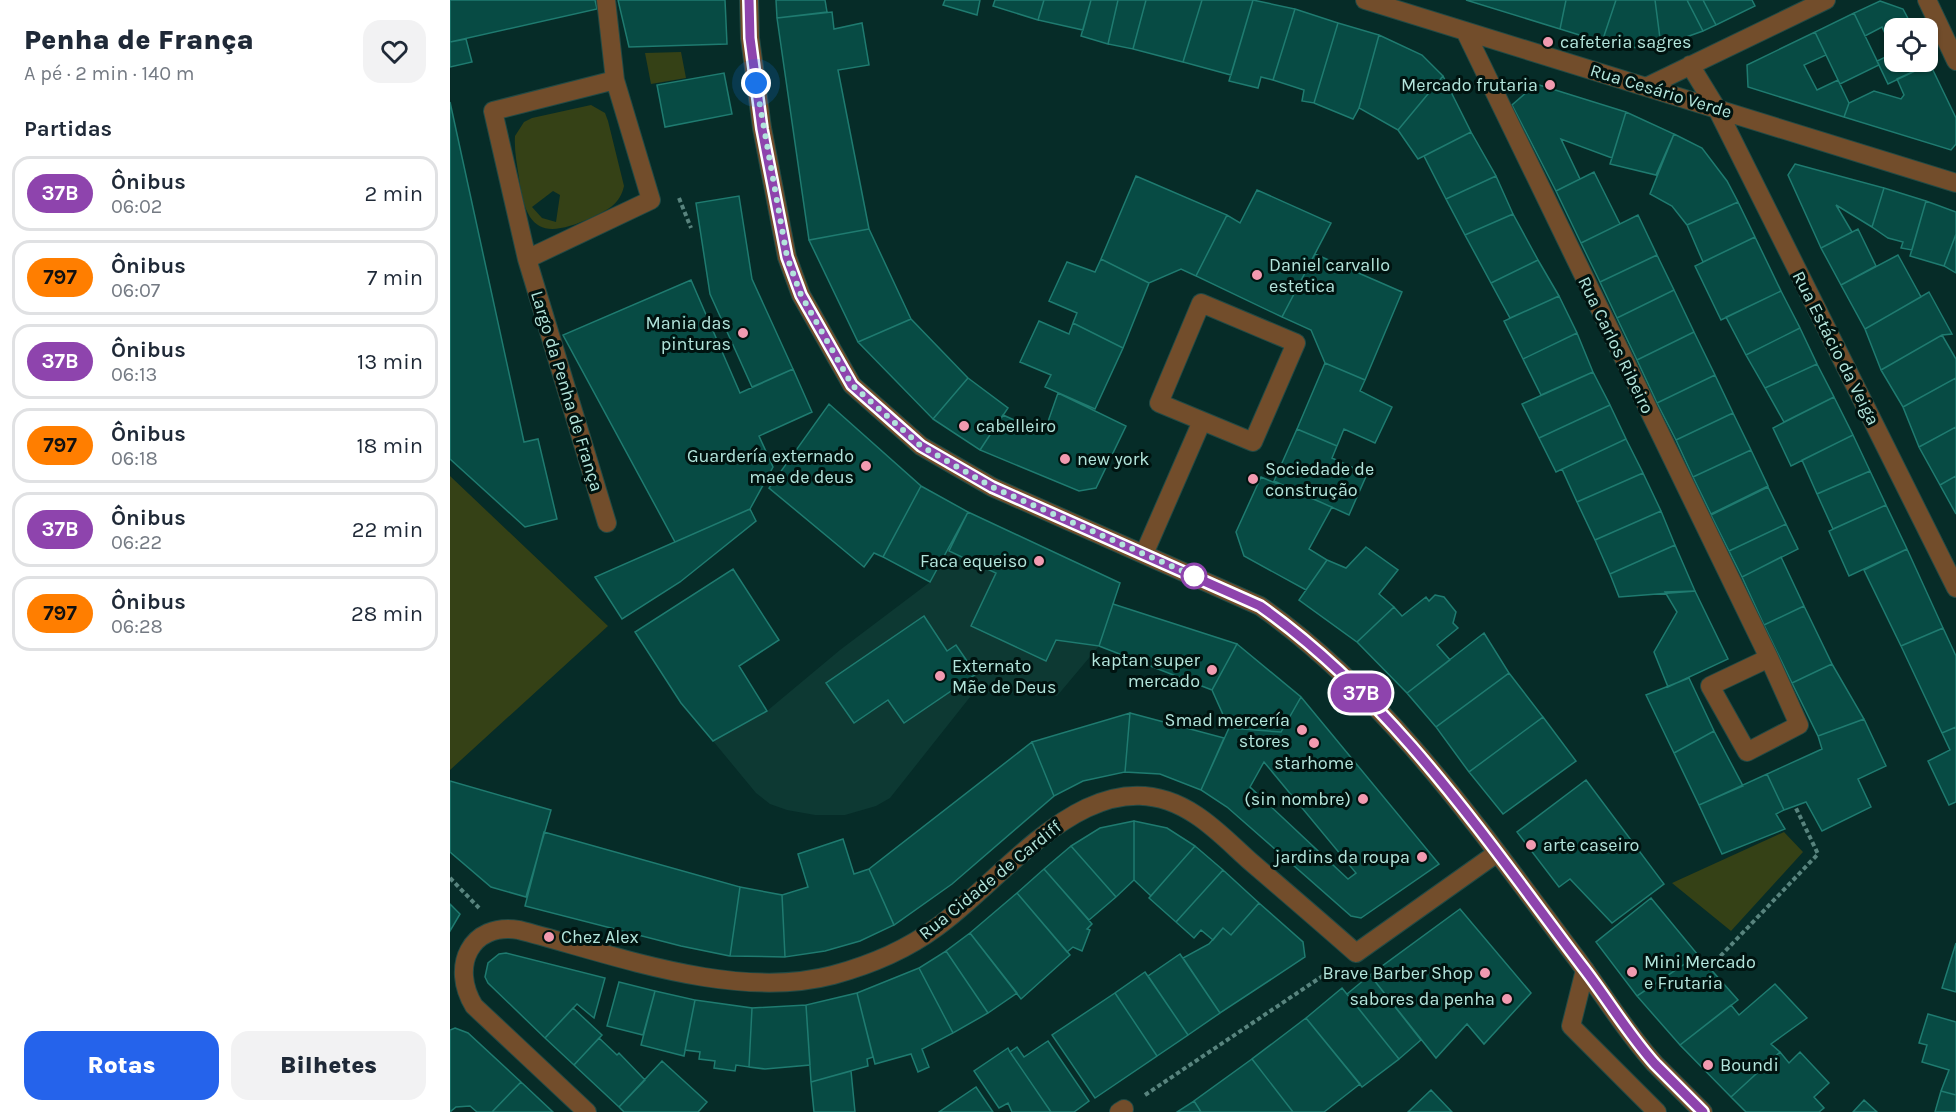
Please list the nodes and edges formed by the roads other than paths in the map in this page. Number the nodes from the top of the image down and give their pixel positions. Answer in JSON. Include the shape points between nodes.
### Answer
{"nodes":[{"id":1,"x":606,"y":0,"type":"edge"},
{"id":2,"x":749,"y":0,"type":"edge"},
{"id":3,"x":1365,"y":0,"type":"edge"},
{"id":4,"x":1826,"y":0,"type":"edge"},
{"id":5,"x":1927,"y":0,"type":"edge"},
{"id":6,"x":1465,"y":31,"type":"junction"},
{"id":7,"x":1956,"y":61,"type":"edge"},
{"id":8,"x":1690,"y":65,"type":"junction"},
{"id":9,"x":615,"y":80,"type":"junction"},
{"id":10,"x":1646,"y":87,"type":"junction"},
{"id":11,"x":1717,"y":109,"type":"junction"},
{"id":12,"x":1956,"y":183,"type":"edge"},
{"id":13,"x":527,"y":259,"type":"junction"},
{"id":14,"x":1202,"y":421,"type":"junction"},
{"id":15,"x":607,"y":523,"type":"dead end"},
{"id":16,"x":1144,"y":554,"type":"junction"},
{"id":17,"x":1956,"y":588,"type":"edge"},
{"id":18,"x":1768,"y":658,"type":"junction"},
{"id":19,"x":1497,"y":853,"type":"junction"},
{"id":20,"x":1585,"y":970,"type":"junction"},
{"id":21,"x":587,"y":1112,"type":"edge"},
{"id":22,"x":1657,"y":1112,"type":"edge"},
{"id":23,"x":1703,"y":1112,"type":"edge"}],
"edges":[{"from":1,"to":9,"type":"street"},
{"from":2,"to":16,"type":"street","via":[[762,129],[787,257],[801,295],[852,385],[921,446],[992,487]]},
{"from":3,"to":6,"type":"street","name":"Rua Cesário Verde"},
{"from":4,"to":8,"type":"street"},
{"from":5,"to":7,"type":"street"},
{"from":6,"to":10,"type":"street","name":"Rua Cesário Verde"},
{"from":6,"to":18,"type":"street","name":"Rua Carlos Ribeiro"},
{"from":8,"to":10,"type":"street"},
{"from":8,"to":11,"type":"street","name":"Rua Estácio da Veiga"},
{"from":9,"to":13,"type":"street","via":[[651,200]]},
{"from":9,"to":13,"type":"street","name":"Largo da Penha de França","via":[[493,111]]},
{"from":10,"to":11,"type":"street","name":"Rua Cesário Verde"},
{"from":11,"to":12,"type":"street","name":"Rua Cesário Verde"},
{"from":11,"to":17,"type":"street","name":"Rua Estácio da Veiga"},
{"from":13,"to":15,"type":"street","name":"Largo da Penha de França"},
{"from":14,"to":14,"type":"street","via":[[1253,442],[1296,343],[1202,303],[1159,403]]},
{"from":14,"to":16,"type":"street"},
{"from":16,"to":19,"type":"street","via":[[1260,606],[1296,631],[1418,753]]},
{"from":18,"to":18,"type":"street","name":"Rua Carlos Ribeiro","via":[[1799,725],[1747,752],[1710,686]]},
{"from":19,"to":20,"type":"street"},
{"from":19,"to":21,"type":"street","name":"Rua Cidade de Cardiff","via":[[1356,953],[1195,814],[1155,798],[1134,796],[1113,798],[1072,814],[937,928],[877,960],[831,975],[792,982],[714,979],[519,930],[490,930],[476,939],[460,966],[465,995]]},
{"from":20,"to":22,"type":"street","via":[[1572,1026]]},
{"from":20,"to":23,"type":"street","via":[[1655,1063]]}]}
